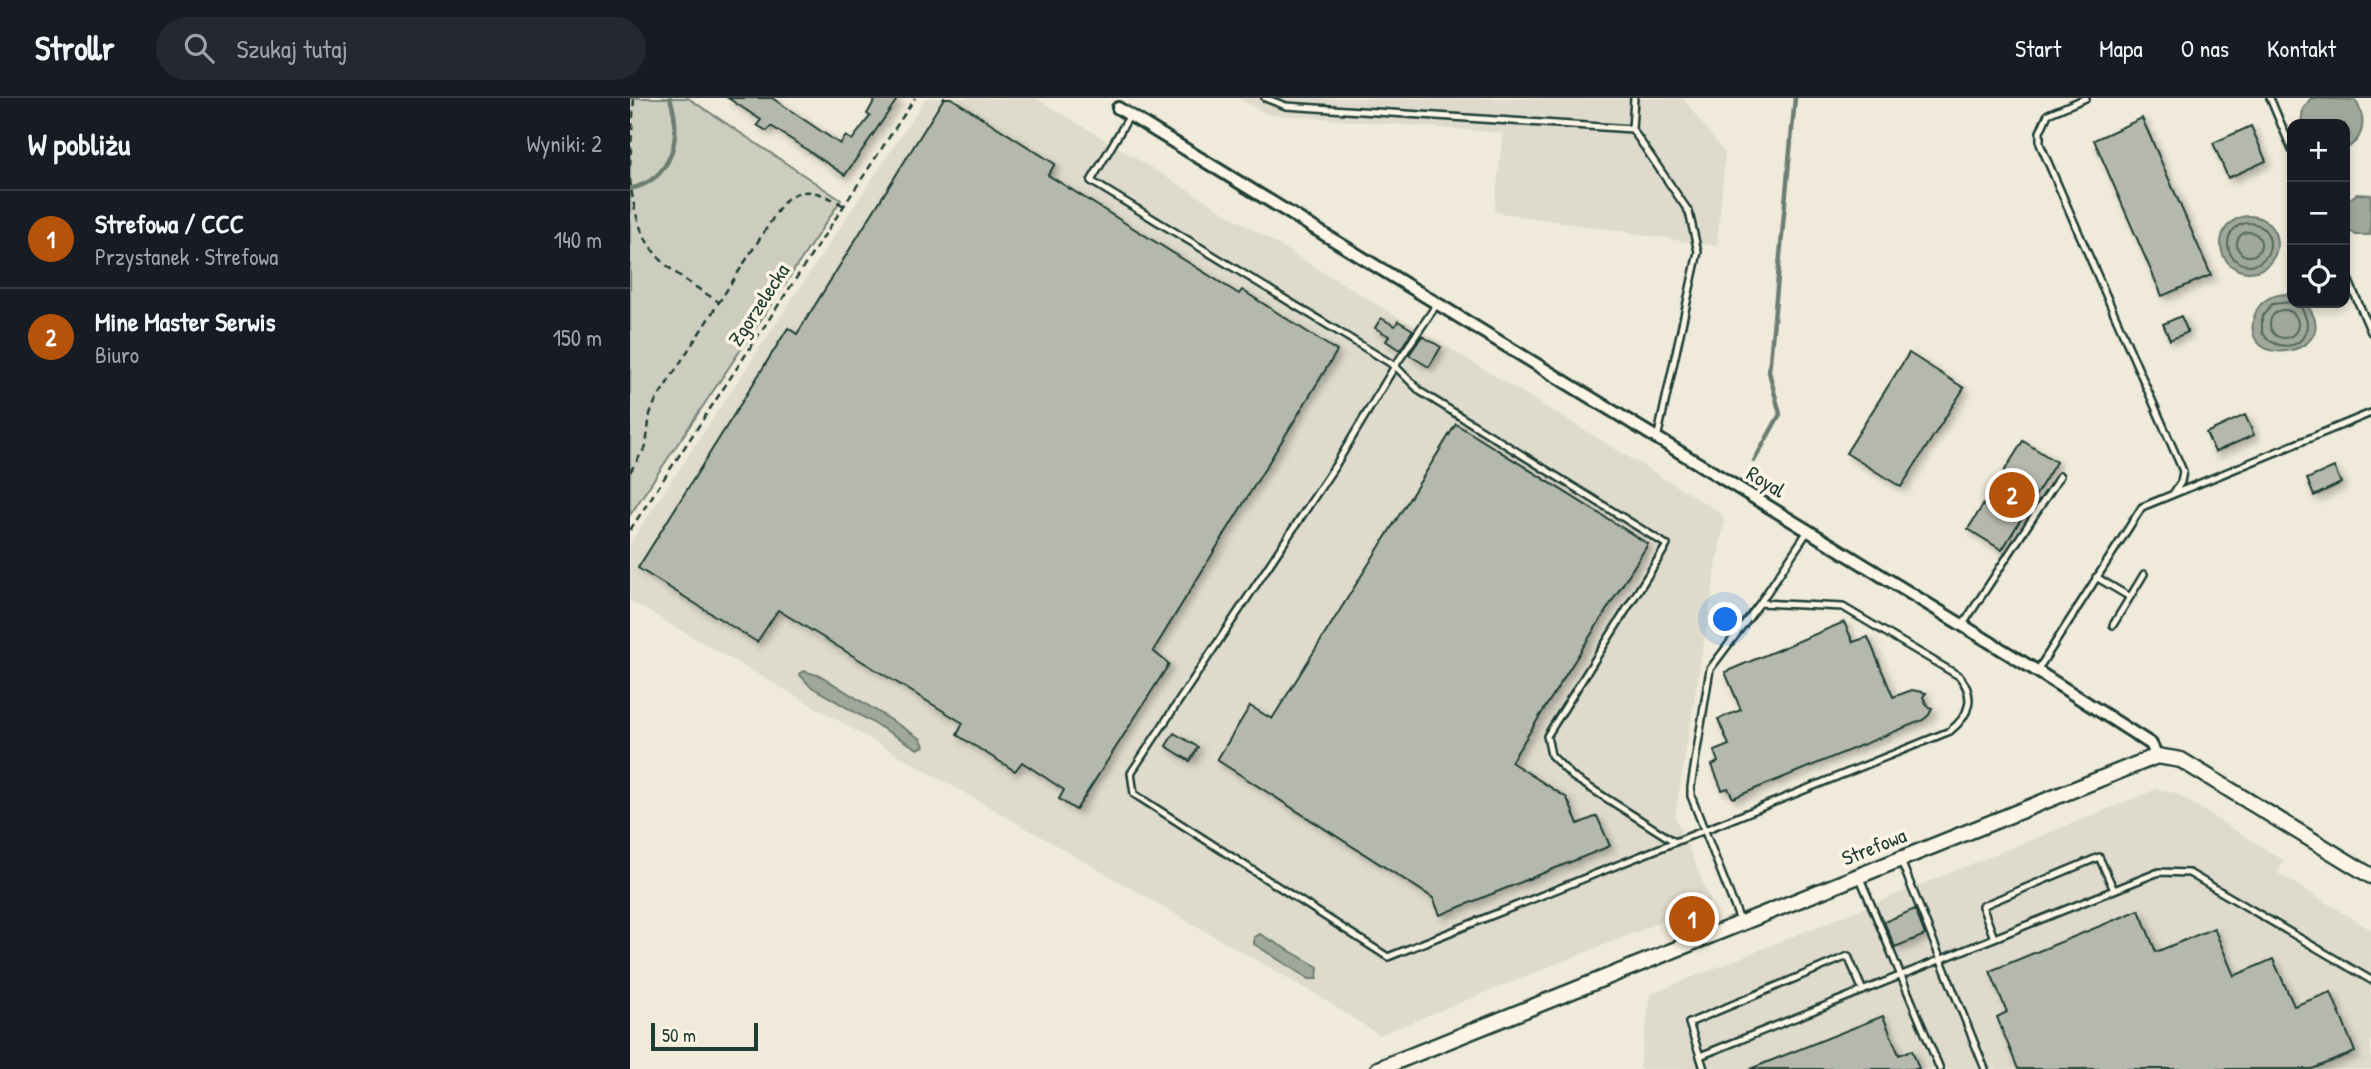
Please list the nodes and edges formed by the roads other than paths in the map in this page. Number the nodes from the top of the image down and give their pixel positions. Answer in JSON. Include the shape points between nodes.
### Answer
{"nodes":[{"id":1,"x":1265,"y":98,"type":"edge"},
{"id":2,"x":1634,"y":98,"type":"edge"},
{"id":3,"x":2086,"y":98,"type":"edge"},
{"id":4,"x":2270,"y":98,"type":"edge"},
{"id":5,"x":1118,"y":108,"type":"dead end"},
{"id":6,"x":1130,"y":115,"type":"junction"},
{"id":7,"x":1632,"y":128,"type":"junction"},
{"id":8,"x":2287,"y":138,"type":"edge"},
{"id":9,"x":2350,"y":284,"type":"edge"},
{"id":10,"x":1437,"y":303,"type":"junction"},
{"id":11,"x":2371,"y":332,"type":"edge"},
{"id":12,"x":1395,"y":366,"type":"junction"},
{"id":13,"x":2371,"y":412,"type":"edge"},
{"id":14,"x":1657,"y":439,"type":"junction"},
{"id":15,"x":2060,"y":476,"type":"dead end"},
{"id":16,"x":2173,"y":494,"type":"junction"},
{"id":17,"x":1808,"y":531,"type":"junction"},
{"id":18,"x":2144,"y":574,"type":"dead end"},
{"id":19,"x":2095,"y":577,"type":"junction"},
{"id":20,"x":2130,"y":597,"type":"junction"},
{"id":21,"x":1760,"y":603,"type":"junction"},
{"id":22,"x":2113,"y":625,"type":"dead end"},
{"id":23,"x":1962,"y":626,"type":"junction"},
{"id":24,"x":2037,"y":671,"type":"junction"},
{"id":25,"x":2157,"y":756,"type":"junction"},
{"id":26,"x":1705,"y":830,"type":"junction"},
{"id":27,"x":1675,"y":842,"type":"junction"},
{"id":28,"x":1900,"y":860,"type":"junction"},
{"id":29,"x":1859,"y":876,"type":"junction"},
{"id":30,"x":2371,"y":876,"type":"edge"},
{"id":31,"x":2113,"y":890,"type":"junction"},
{"id":32,"x":1741,"y":923,"type":"junction"},
{"id":33,"x":1994,"y":938,"type":"junction"},
{"id":34,"x":1940,"y":960,"type":"junction"},
{"id":35,"x":1902,"y":975,"type":"junction"},
{"id":36,"x":2371,"y":980,"type":"edge"},
{"id":37,"x":1863,"y":991,"type":"junction"},
{"id":38,"x":1700,"y":1056,"type":"junction"},
{"id":39,"x":1378,"y":1069,"type":"edge"},
{"id":40,"x":1704,"y":1069,"type":"edge"},
{"id":41,"x":1940,"y":1069,"type":"edge"},
{"id":42,"x":1985,"y":1069,"type":"edge"}],
"edges":[{"from":1,"to":7,"type":"lane","via":[[1286,106]]},
{"from":2,"to":7,"type":"lane"},
{"from":3,"to":16,"type":"lane","via":[[2048,114],[2040,144],[2183,471]]},
{"from":4,"to":8,"type":"lane"},
{"from":5,"to":6,"type":"street","name":"Royal"},
{"from":6,"to":10,"type":"street","name":"Royal"},
{"from":6,"to":12,"type":"lane","via":[[1091,181]]},
{"from":7,"to":14,"type":"lane","via":[[1689,212],[1698,252]]},
{"from":9,"to":11,"type":"lane"},
{"from":10,"to":12,"type":"lane"},
{"from":10,"to":14,"type":"street","name":"Royal"},
{"from":12,"to":27,"type":"lane","via":[[1421,392],[1667,545],[1548,736],[1551,755],[1573,778]]},
{"from":12,"to":27,"type":"lane","via":[[1335,466],[1130,774],[1134,794],[1388,957]]},
{"from":13,"to":16,"type":"lane"},
{"from":14,"to":17,"type":"street","name":"Royal"},
{"from":15,"to":23,"type":"lane"},
{"from":16,"to":19,"type":"lane","via":[[2135,513]]},
{"from":17,"to":21,"type":"lane"},
{"from":17,"to":23,"type":"street","name":"Royal"},
{"from":18,"to":20,"type":"lane"},
{"from":19,"to":20,"type":"lane"},
{"from":19,"to":24,"type":"lane"},
{"from":20,"to":22,"type":"lane"},
{"from":21,"to":26,"type":"lane","via":[[1710,669],[1691,787]]},
{"from":21,"to":26,"type":"lane","via":[[1843,607],[1959,676],[1970,695],[1969,707],[1961,723],[1950,731]]},
{"from":23,"to":24,"type":"street","name":"Royal"},
{"from":24,"to":25,"type":"street","name":"Royal","via":[[2151,744]]},
{"from":25,"to":28,"type":"street","name":"Strefowa"},
{"from":25,"to":30,"type":"street","via":[[2181,760]]},
{"from":26,"to":27,"type":"lane"},
{"from":26,"to":32,"type":"lane"},
{"from":28,"to":29,"type":"street","name":"Strefowa"},
{"from":28,"to":34,"type":"lane"},
{"from":29,"to":32,"type":"street","name":"Strefowa"},
{"from":29,"to":35,"type":"lane"},
{"from":31,"to":33,"type":"lane"},
{"from":31,"to":33,"type":"lane","via":[[2099,857],[1982,906]]},
{"from":31,"to":36,"type":"lane","via":[[2159,872],[2189,873]]},
{"from":32,"to":39,"type":"street","name":"Strefowa"},
{"from":33,"to":34,"type":"lane"},
{"from":34,"to":35,"type":"lane"},
{"from":34,"to":42,"type":"lane"},
{"from":35,"to":37,"type":"lane"},
{"from":35,"to":41,"type":"lane"},
{"from":37,"to":38,"type":"lane"},
{"from":37,"to":38,"type":"lane","via":[[1848,956],[1689,1023]]},
{"from":38,"to":40,"type":"lane"}]}
